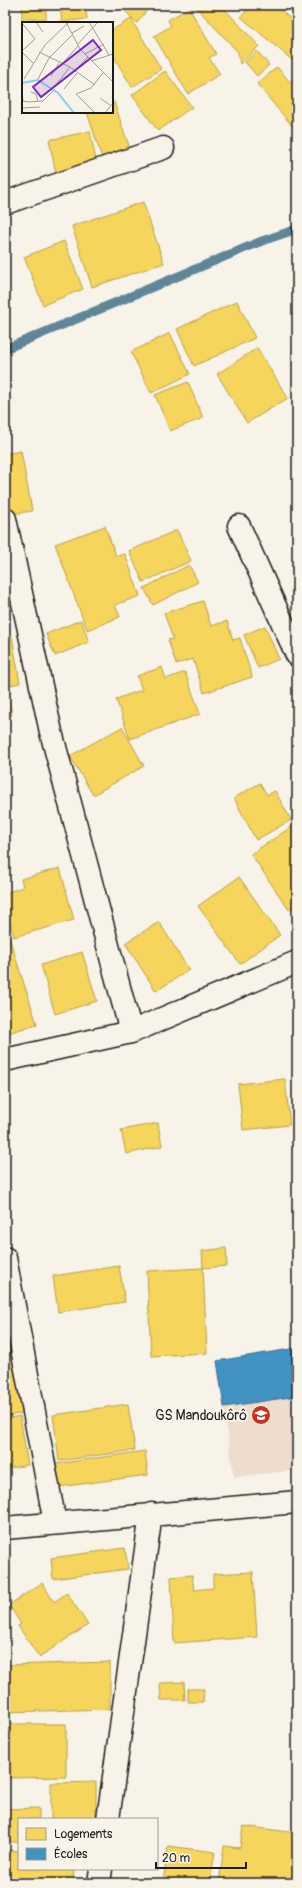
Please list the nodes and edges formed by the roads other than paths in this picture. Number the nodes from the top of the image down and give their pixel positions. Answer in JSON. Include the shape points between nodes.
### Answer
{"nodes":[{"id":1,"x":163,"y":148,"type":"dead end"},
{"id":2,"x":5,"y":203,"type":"edge"},
{"id":3,"x":5,"y":519,"type":"edge"},
{"id":4,"x":239,"y":526,"type":"dead end"},
{"id":5,"x":297,"y":656,"type":"edge"},
{"id":6,"x":297,"y":962,"type":"edge"},
{"id":7,"x":131,"y":1032,"type":"junction"},
{"id":8,"x":5,"y":1060,"type":"edge"},
{"id":9,"x":5,"y":1258,"type":"edge"},
{"id":10,"x":297,"y":1502,"type":"edge"},
{"id":11,"x":151,"y":1514,"type":"junction"},
{"id":12,"x":54,"y":1523,"type":"junction"},
{"id":13,"x":5,"y":1528,"type":"edge"},
{"id":14,"x":108,"y":1818,"type":"edge"},
{"id":15,"x":101,"y":1870,"type":"edge"},
{"id":16,"x":99,"y":1883,"type":"edge"}],
"edges":[{"from":1,"to":2,"type":"street"},
{"from":3,"to":7,"type":"street","via":[[51,732]]},
{"from":4,"to":5,"type":"street"},
{"from":6,"to":7,"type":"street"},
{"from":7,"to":8,"type":"street"},
{"from":9,"to":12,"type":"street"},
{"from":10,"to":11,"type":"street"},
{"from":11,"to":12,"type":"street"},
{"from":11,"to":14,"type":"street"},
{"from":12,"to":13,"type":"street"},
{"from":15,"to":16,"type":"street"}]}
